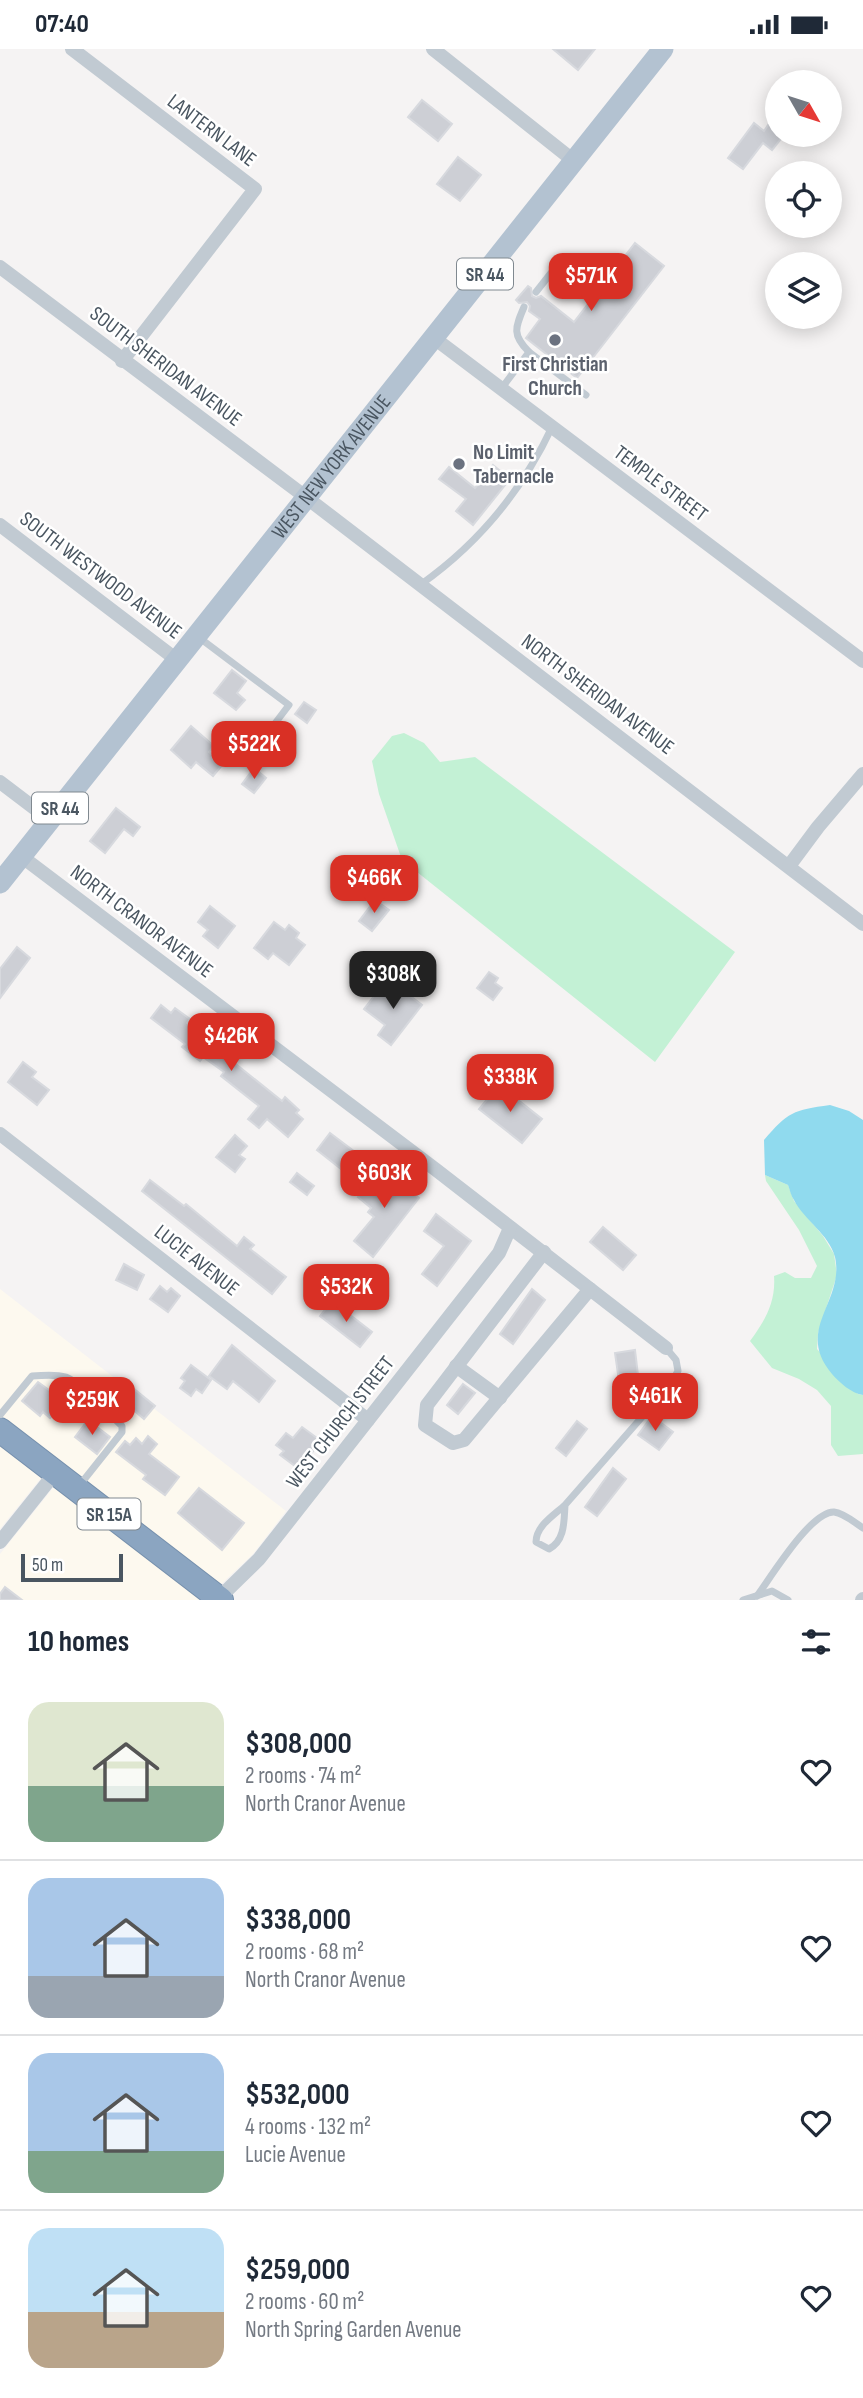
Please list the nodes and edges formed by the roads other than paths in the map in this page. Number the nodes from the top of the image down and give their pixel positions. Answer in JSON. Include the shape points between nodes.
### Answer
{"nodes":[{"id":1,"x":72,"y":49,"type":"edge"},
{"id":2,"x":433,"y":49,"type":"edge"},
{"id":3,"x":663,"y":49,"type":"edge"},
{"id":4,"x":574,"y":161,"type":"junction"},
{"id":5,"x":0,"y":267,"type":"edge"},
{"id":6,"x":551,"y":273,"type":"dead end"},
{"id":7,"x":536,"y":292,"type":"dead end"},
{"id":8,"x":524,"y":307,"type":"dead end"},
{"id":9,"x":434,"y":338,"type":"junction"},
{"id":10,"x":529,"y":352,"type":"junction"},
{"id":11,"x":122,"y":361,"type":"junction"},
{"id":12,"x":501,"y":389,"type":"junction"},
{"id":13,"x":586,"y":395,"type":"dead end"},
{"id":14,"x":552,"y":427,"type":"junction"},
{"id":15,"x":307,"y":498,"type":"junction"},
{"id":16,"x":0,"y":524,"type":"edge"},
{"id":17,"x":420,"y":585,"type":"junction"},
{"id":18,"x":197,"y":636,"type":"junction"},
{"id":19,"x":177,"y":660,"type":"junction"},
{"id":20,"x":863,"y":661,"type":"edge"},
{"id":21,"x":270,"y":730,"type":"dead end"},
{"id":22,"x":863,"y":774,"type":"edge"},
{"id":23,"x":0,"y":782,"type":"edge"},
{"id":24,"x":50,"y":820,"type":"junction"},
{"id":25,"x":21,"y":856,"type":"junction"},
{"id":26,"x":789,"y":866,"type":"junction"},
{"id":27,"x":0,"y":883,"type":"edge"},
{"id":28,"x":863,"y":924,"type":"edge"},
{"id":29,"x":0,"y":1134,"type":"edge"},
{"id":30,"x":507,"y":1226,"type":"junction"},
{"id":31,"x":544,"y":1252,"type":"junction"},
{"id":32,"x":590,"y":1289,"type":"junction"},
{"id":33,"x":666,"y":1348,"type":"joint"},
{"id":34,"x":456,"y":1366,"type":"junction"},
{"id":35,"x":500,"y":1398,"type":"junction"},
{"id":36,"x":0,"y":1415,"type":"edge"},
{"id":37,"x":368,"y":1420,"type":"junction"},
{"id":38,"x":0,"y":1430,"type":"edge"},
{"id":39,"x":55,"y":1473,"type":"junction"},
{"id":40,"x":76,"y":1489,"type":"junction"},
{"id":41,"x":565,"y":1505,"type":"junction"},
{"id":42,"x":863,"y":1528,"type":"edge"},
{"id":43,"x":0,"y":1542,"type":"edge"},
{"id":44,"x":757,"y":1596,"type":"junction"},
{"id":45,"x":219,"y":1599,"type":"edge"},
{"id":46,"x":743,"y":1600,"type":"edge"},
{"id":47,"x":788,"y":1600,"type":"edge"}],
"edges":[{"from":1,"to":11,"type":"street","name":"LANTERN LANE","via":[[255,189]]},
{"from":2,"to":4,"type":"street"},
{"from":3,"to":4,"type":"main road","name":"WEST NEW YORK AVENUE","number":"SR 44"},
{"from":4,"to":9,"type":"main road","name":"WEST NEW YORK AVENUE","number":"SR 44"},
{"from":5,"to":11,"type":"street","name":"SOUTH SHERIDAN AVENUE"},
{"from":6,"to":7,"type":"lane"},
{"from":8,"to":10,"type":"lane","via":[[517,340]]},
{"from":9,"to":12,"type":"street","name":"TEMPLE STREET"},
{"from":9,"to":15,"type":"main road","name":"WEST NEW YORK AVENUE","number":"SR 44"},
{"from":10,"to":12,"type":"lane"},
{"from":10,"to":13,"type":"lane"},
{"from":11,"to":15,"type":"street","name":"SOUTH SHERIDAN AVENUE"},
{"from":12,"to":14,"type":"street","name":"TEMPLE STREET"},
{"from":14,"to":17,"type":"lane","via":[[540,453],[495,517],[453,561]]},
{"from":14,"to":20,"type":"street","name":"TEMPLE STREET"},
{"from":15,"to":17,"type":"street","name":"NORTH SHERIDAN AVENUE"},
{"from":15,"to":18,"type":"main road","name":"WEST NEW YORK AVENUE","number":"SR 44"},
{"from":16,"to":19,"type":"street","name":"SOUTH WESTWOOD AVENUE"},
{"from":17,"to":26,"type":"street","name":"NORTH SHERIDAN AVENUE"},
{"from":18,"to":19,"type":"main road","name":"WEST NEW YORK AVENUE","number":"SR 44"},
{"from":18,"to":21,"type":"lane","via":[[289,705]]},
{"from":19,"to":24,"type":"main road","name":"WEST NEW YORK AVENUE","number":"SR 44"},
{"from":22,"to":26,"type":"street"},
{"from":23,"to":24,"type":"street"},
{"from":24,"to":25,"type":"main road","name":"WEST NEW YORK AVENUE","number":"SR 44"},
{"from":25,"to":27,"type":"main road","name":"WEST NEW YORK AVENUE","number":"SR 44"},
{"from":25,"to":30,"type":"street","name":"NORTH CRANOR AVENUE"},
{"from":26,"to":28,"type":"street","name":"NORTH SHERIDAN AVENUE"},
{"from":29,"to":37,"type":"street","name":"LUCIE AVENUE"},
{"from":30,"to":31,"type":"street","name":"NORTH CRANOR AVENUE"},
{"from":30,"to":37,"type":"street","name":"WEST CHURCH STREET","via":[[499,1253]]},
{"from":31,"to":32,"type":"street","name":"NORTH CRANOR AVENUE"},
{"from":31,"to":34,"type":"street"},
{"from":32,"to":33,"type":"street","name":"NORTH CRANOR AVENUE"},
{"from":32,"to":35,"type":"street"},
{"from":33,"to":41,"type":"lane","via":[[678,1371],[670,1385]]},
{"from":34,"to":35,"type":"street"},
{"from":34,"to":35,"type":"street","via":[[427,1405],[425,1425],[453,1443],[464,1440]]},
{"from":36,"to":40,"type":"lane","via":[[32,1376],[46,1375],[67,1377],[122,1426]]},
{"from":37,"to":45,"type":"street","name":"WEST CHURCH STREET","via":[[259,1559]]},
{"from":38,"to":39,"type":"highway","number":"SR 15A"},
{"from":39,"to":40,"type":"highway","number":"SR 15A"},
{"from":39,"to":43,"type":"street"},
{"from":40,"to":45,"type":"highway","number":"SR 15A"},
{"from":41,"to":41,"type":"lane","via":[[560,1539],[548,1549],[541,1547],[536,1542],[540,1528]]},
{"from":42,"to":44,"type":"lane","via":[[838,1512],[825,1513],[812,1522]]},
{"from":44,"to":46,"type":"lane"},
{"from":44,"to":47,"type":"lane","via":[[772,1591]]}]}
